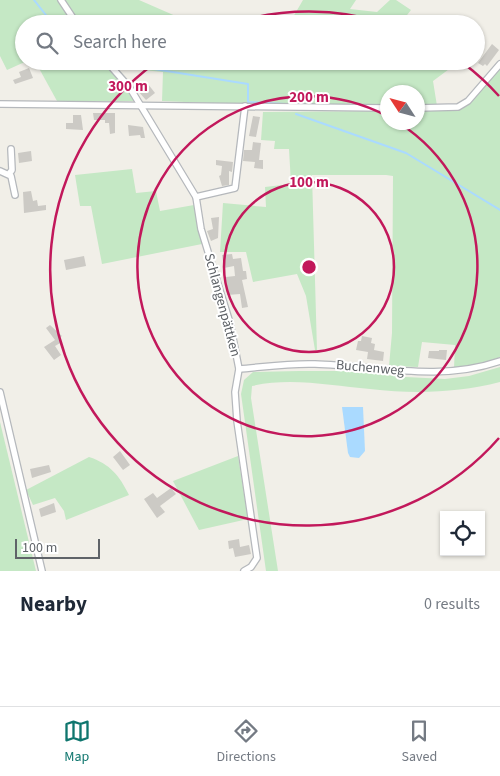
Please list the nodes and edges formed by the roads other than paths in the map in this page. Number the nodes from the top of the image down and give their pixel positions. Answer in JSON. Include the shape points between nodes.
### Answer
{"nodes":[{"id":1,"x":61,"y":0,"type":"edge"},
{"id":2,"x":70,"y":15,"type":"edge"},
{"id":3,"x":500,"y":64,"type":"edge"},
{"id":4,"x":114,"y":70,"type":"edge"},
{"id":5,"x":0,"y":104,"type":"edge"},
{"id":6,"x":139,"y":104,"type":"junction"},
{"id":7,"x":245,"y":106,"type":"junction"},
{"id":8,"x":380,"y":108,"type":"edge"},
{"id":9,"x":425,"y":108,"type":"edge"},
{"id":10,"x":11,"y":149,"type":"dead end"},
{"id":11,"x":0,"y":171,"type":"edge"},
{"id":12,"x":9,"y":174,"type":"junction"},
{"id":13,"x":15,"y":195,"type":"dead end"},
{"id":14,"x":196,"y":197,"type":"junction"},
{"id":15,"x":500,"y":361,"type":"edge"},
{"id":16,"x":239,"y":369,"type":"junction"},
{"id":17,"x":0,"y":392,"type":"edge"},
{"id":18,"x":42,"y":571,"type":"edge"},
{"id":19,"x":244,"y":571,"type":"edge"}],
"edges":[{"from":1,"to":2,"type":"street"},
{"from":3,"to":9,"type":"street","via":[[468,101],[458,107]]},
{"from":4,"to":6,"type":"street","name":"Schlangenpättken"},
{"from":5,"to":6,"type":"street"},
{"from":6,"to":7,"type":"street"},
{"from":6,"to":14,"type":"street","name":"Schlangenpättken"},
{"from":7,"to":8,"type":"street"},
{"from":7,"to":14,"type":"street","via":[[235,188]]},
{"from":10,"to":12,"type":"street","via":[[12,170]]},
{"from":11,"to":12,"type":"street"},
{"from":12,"to":13,"type":"street","via":[[14,181]]},
{"from":14,"to":16,"type":"street","name":"Schlangenpättken","via":[[201,229],[230,323]]},
{"from":15,"to":16,"type":"street","name":"Buchenweg","via":[[483,367],[437,373],[315,364]]},
{"from":16,"to":19,"type":"street","name":"Schlangenpättken","via":[[235,392],[237,421],[254,528],[256,563]]},
{"from":17,"to":18,"type":"street"}]}
